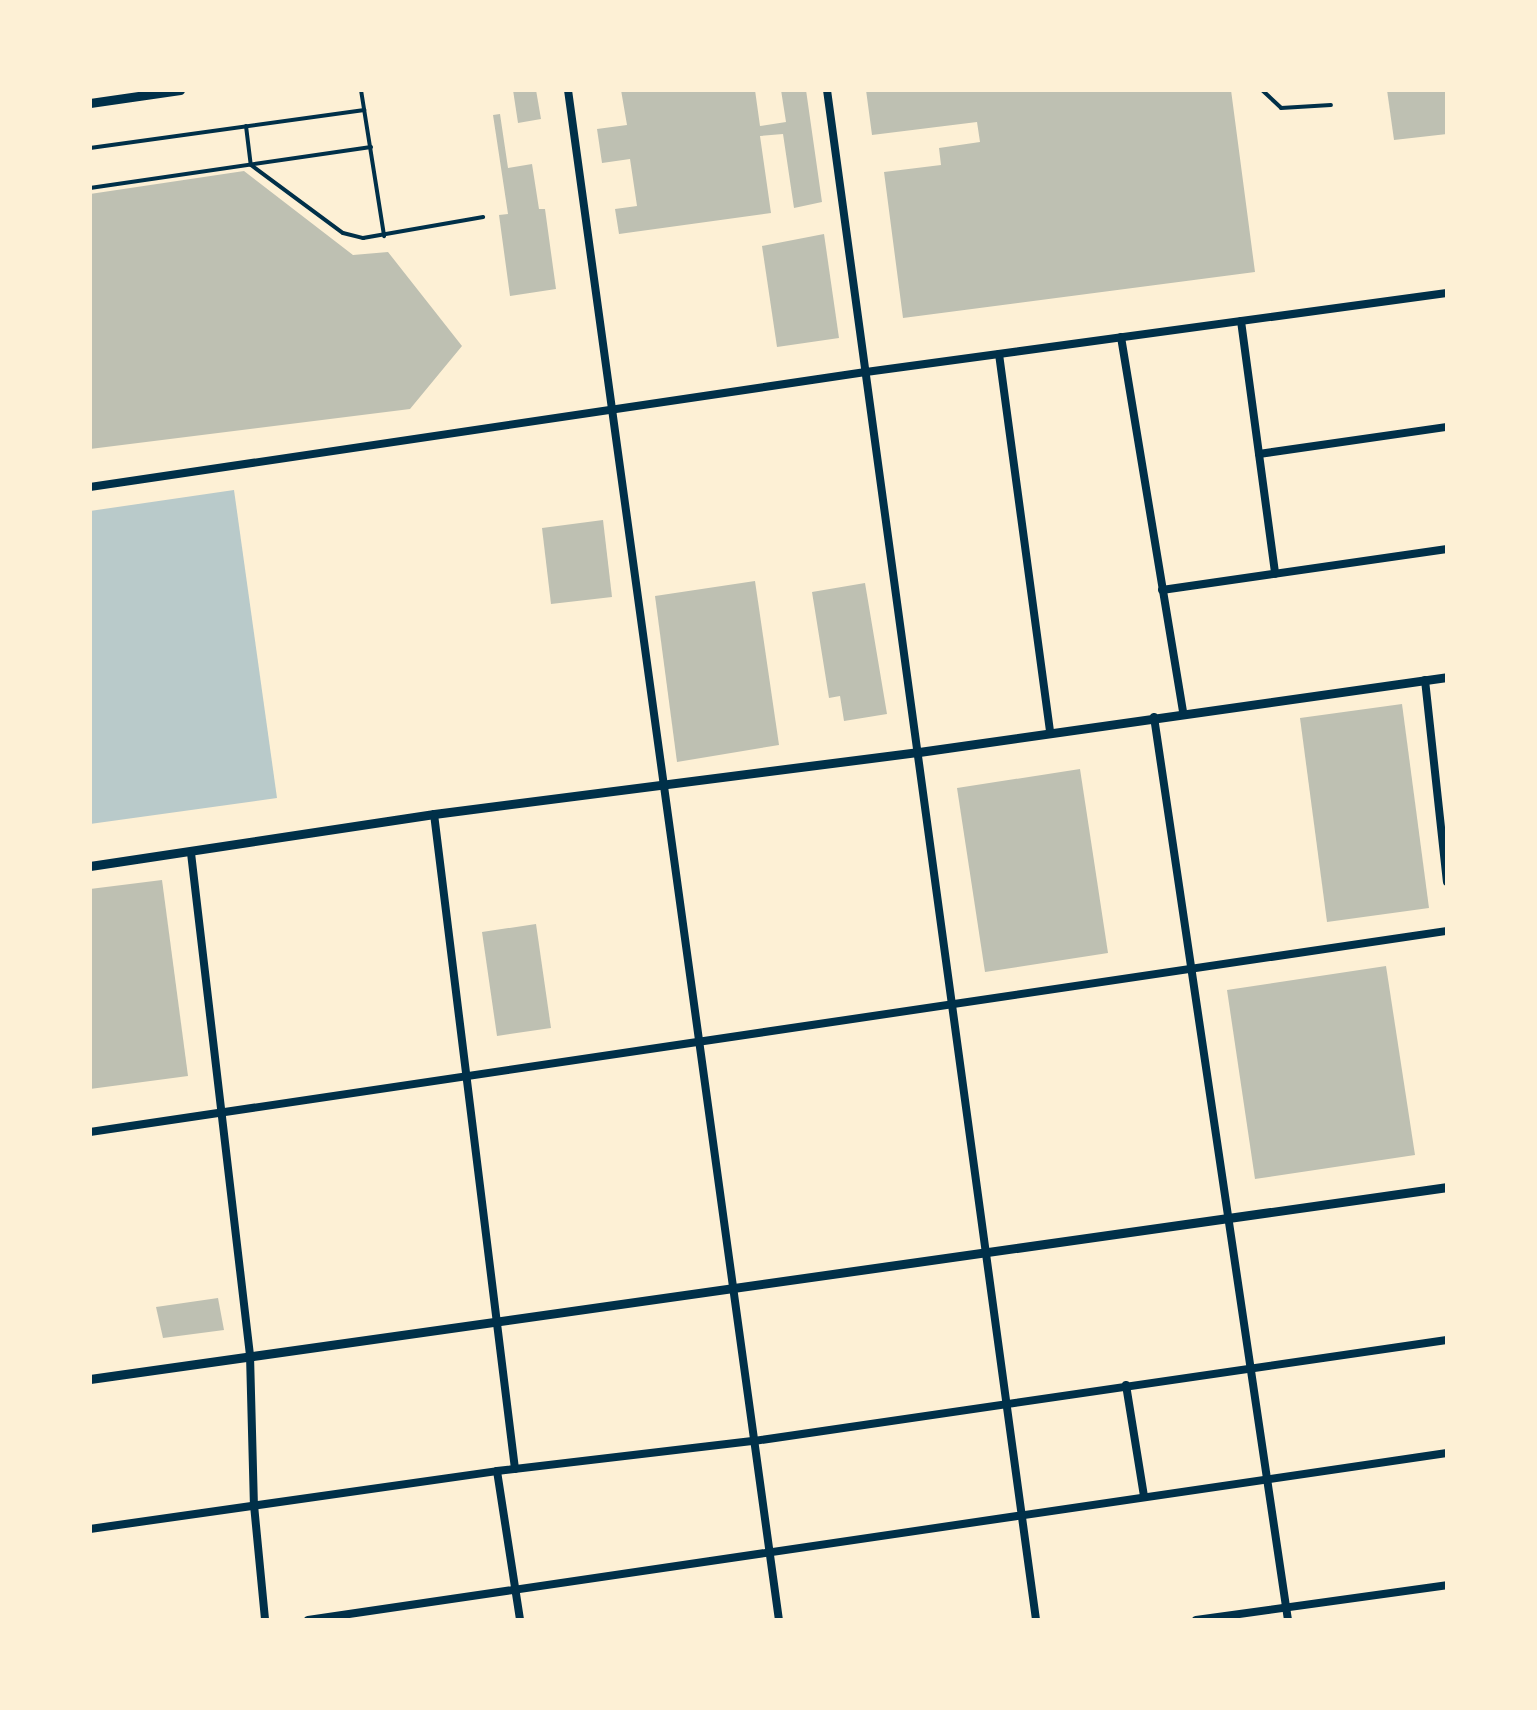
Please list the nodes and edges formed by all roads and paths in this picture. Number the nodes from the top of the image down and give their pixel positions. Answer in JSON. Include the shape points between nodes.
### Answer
{"nodes":[{"id":1,"x":180,"y":90,"type":"edge"},
{"id":2,"x":361,"y":90,"type":"edge"},
{"id":3,"x":568,"y":90,"type":"edge"},
{"id":4,"x":827,"y":90,"type":"edge"},
{"id":5,"x":1262,"y":90,"type":"edge"},
{"id":6,"x":90,"y":102,"type":"edge"},
{"id":7,"x":1330,"y":106,"type":"dead end"},
{"id":8,"x":364,"y":110,"type":"junction"},
{"id":9,"x":246,"y":126,"type":"junction"},
{"id":10,"x":371,"y":147,"type":"junction"},
{"id":11,"x":90,"y":148,"type":"edge"},
{"id":12,"x":251,"y":165,"type":"junction"},
{"id":13,"x":90,"y":188,"type":"edge"},
{"id":14,"x":484,"y":217,"type":"dead end"},
{"id":15,"x":384,"y":236,"type":"junction"},
{"id":16,"x":1447,"y":293,"type":"edge"},
{"id":17,"x":1241,"y":321,"type":"junction"},
{"id":18,"x":1121,"y":337,"type":"junction"},
{"id":19,"x":999,"y":354,"type":"junction"},
{"id":20,"x":866,"y":372,"type":"junction"},
{"id":21,"x":612,"y":412,"type":"junction"},
{"id":22,"x":1447,"y":427,"type":"edge"},
{"id":23,"x":1259,"y":454,"type":"junction"},
{"id":24,"x":90,"y":487,"type":"edge"},
{"id":25,"x":1447,"y":549,"type":"edge"},
{"id":26,"x":1275,"y":574,"type":"junction"},
{"id":27,"x":1162,"y":590,"type":"junction"},
{"id":28,"x":1447,"y":677,"type":"edge"},
{"id":29,"x":1425,"y":680,"type":"junction"},
{"id":30,"x":1183,"y":712,"type":"junction"},
{"id":31,"x":1154,"y":717,"type":"junction"},
{"id":32,"x":1050,"y":733,"type":"junction"},
{"id":33,"x":919,"y":752,"type":"junction"},
{"id":34,"x":662,"y":785,"type":"junction"},
{"id":35,"x":434,"y":814,"type":"junction"},
{"id":36,"x":190,"y":852,"type":"junction"},
{"id":37,"x":90,"y":866,"type":"edge"},
{"id":38,"x":1447,"y":882,"type":"edge"},
{"id":39,"x":1447,"y":930,"type":"edge"},
{"id":40,"x":1194,"y":967,"type":"junction"},
{"id":41,"x":952,"y":1004,"type":"junction"},
{"id":42,"x":699,"y":1041,"type":"junction"},
{"id":43,"x":469,"y":1077,"type":"junction"},
{"id":44,"x":223,"y":1112,"type":"junction"},
{"id":45,"x":90,"y":1132,"type":"edge"},
{"id":46,"x":1447,"y":1186,"type":"edge"},
{"id":47,"x":1226,"y":1216,"type":"junction"},
{"id":48,"x":986,"y":1250,"type":"junction"},
{"id":49,"x":733,"y":1288,"type":"junction"},
{"id":50,"x":498,"y":1320,"type":"junction"},
{"id":51,"x":1447,"y":1340,"type":"edge"},
{"id":52,"x":250,"y":1355,"type":"junction"},
{"id":53,"x":1250,"y":1366,"type":"junction"},
{"id":54,"x":90,"y":1379,"type":"edge"},
{"id":55,"x":1126,"y":1385,"type":"junction"},
{"id":56,"x":1006,"y":1405,"type":"junction"},
{"id":57,"x":754,"y":1442,"type":"junction"},
{"id":58,"x":1447,"y":1453,"type":"edge"},
{"id":59,"x":516,"y":1469,"type":"junction"},
{"id":60,"x":497,"y":1471,"type":"junction"},
{"id":61,"x":1267,"y":1478,"type":"junction"},
{"id":62,"x":1144,"y":1496,"type":"junction"},
{"id":63,"x":254,"y":1505,"type":"junction"},
{"id":64,"x":1021,"y":1515,"type":"junction"},
{"id":65,"x":90,"y":1530,"type":"edge"},
{"id":66,"x":769,"y":1552,"type":"junction"},
{"id":67,"x":1447,"y":1585,"type":"edge"},
{"id":68,"x":515,"y":1591,"type":"junction"},
{"id":69,"x":1286,"y":1606,"type":"junction"},
{"id":70,"x":264,"y":1620,"type":"edge"},
{"id":71,"x":308,"y":1620,"type":"edge"},
{"id":72,"x":520,"y":1620,"type":"edge"},
{"id":73,"x":778,"y":1620,"type":"edge"},
{"id":74,"x":1036,"y":1620,"type":"edge"},
{"id":75,"x":1196,"y":1620,"type":"edge"},
{"id":76,"x":1288,"y":1620,"type":"edge"}],
"edges":[{"from":1,"to":6,"type":"street"},
{"from":2,"to":8,"type":"lane"},
{"from":3,"to":21,"type":"street"},
{"from":4,"to":20,"type":"street"},
{"from":5,"to":7,"type":"lane","via":[[1280,108]]},
{"from":8,"to":9,"type":"lane"},
{"from":8,"to":10,"type":"lane"},
{"from":9,"to":11,"type":"lane"},
{"from":9,"to":12,"type":"lane"},
{"from":10,"to":12,"type":"lane"},
{"from":10,"to":15,"type":"lane"},
{"from":12,"to":13,"type":"lane"},
{"from":12,"to":15,"type":"lane","via":[[343,232]]},
{"from":14,"to":15,"type":"lane"},
{"from":16,"to":17,"type":"street"},
{"from":17,"to":18,"type":"street"},
{"from":17,"to":23,"type":"street"},
{"from":18,"to":19,"type":"street"},
{"from":18,"to":27,"type":"street"},
{"from":19,"to":20,"type":"street"},
{"from":19,"to":32,"type":"street"},
{"from":20,"to":21,"type":"street"},
{"from":20,"to":33,"type":"street"},
{"from":21,"to":24,"type":"street"},
{"from":21,"to":34,"type":"street"},
{"from":22,"to":23,"type":"street"},
{"from":23,"to":26,"type":"street"},
{"from":25,"to":26,"type":"street"},
{"from":26,"to":27,"type":"street"},
{"from":27,"to":30,"type":"street"},
{"from":28,"to":29,"type":"street"},
{"from":29,"to":30,"type":"street"},
{"from":29,"to":38,"type":"street"},
{"from":30,"to":31,"type":"street"},
{"from":31,"to":32,"type":"street"},
{"from":31,"to":40,"type":"street"},
{"from":32,"to":33,"type":"street"},
{"from":33,"to":34,"type":"street"},
{"from":33,"to":41,"type":"street"},
{"from":34,"to":35,"type":"street"},
{"from":34,"to":42,"type":"street"},
{"from":35,"to":36,"type":"street"},
{"from":35,"to":43,"type":"street"},
{"from":36,"to":37,"type":"street"},
{"from":36,"to":44,"type":"street"},
{"from":39,"to":40,"type":"street"},
{"from":40,"to":41,"type":"street"},
{"from":40,"to":47,"type":"street"},
{"from":41,"to":42,"type":"street"},
{"from":41,"to":48,"type":"street"},
{"from":42,"to":43,"type":"street"},
{"from":42,"to":49,"type":"street"},
{"from":43,"to":44,"type":"street"},
{"from":43,"to":50,"type":"street"},
{"from":44,"to":45,"type":"street"},
{"from":44,"to":52,"type":"street"},
{"from":46,"to":47,"type":"street"},
{"from":47,"to":48,"type":"street"},
{"from":47,"to":53,"type":"street"},
{"from":48,"to":49,"type":"street"},
{"from":48,"to":56,"type":"street"},
{"from":49,"to":50,"type":"street"},
{"from":49,"to":57,"type":"street"},
{"from":50,"to":52,"type":"street"},
{"from":50,"to":59,"type":"street"},
{"from":51,"to":53,"type":"street"},
{"from":52,"to":54,"type":"street"},
{"from":52,"to":63,"type":"street"},
{"from":53,"to":55,"type":"street"},
{"from":53,"to":61,"type":"street"},
{"from":55,"to":56,"type":"street"},
{"from":55,"to":62,"type":"street"},
{"from":56,"to":57,"type":"street"},
{"from":56,"to":64,"type":"street"},
{"from":57,"to":59,"type":"street"},
{"from":57,"to":66,"type":"street"},
{"from":58,"to":61,"type":"street"},
{"from":59,"to":60,"type":"street"},
{"from":60,"to":63,"type":"street"},
{"from":60,"to":68,"type":"street"},
{"from":61,"to":62,"type":"street"},
{"from":61,"to":69,"type":"street"},
{"from":62,"to":64,"type":"street"},
{"from":63,"to":65,"type":"street"},
{"from":63,"to":70,"type":"street"},
{"from":64,"to":66,"type":"street"},
{"from":64,"to":74,"type":"street"},
{"from":66,"to":68,"type":"street"},
{"from":66,"to":73,"type":"street"},
{"from":67,"to":69,"type":"street"},
{"from":68,"to":71,"type":"street"},
{"from":68,"to":72,"type":"street"},
{"from":69,"to":75,"type":"street"},
{"from":69,"to":76,"type":"street"}]}
